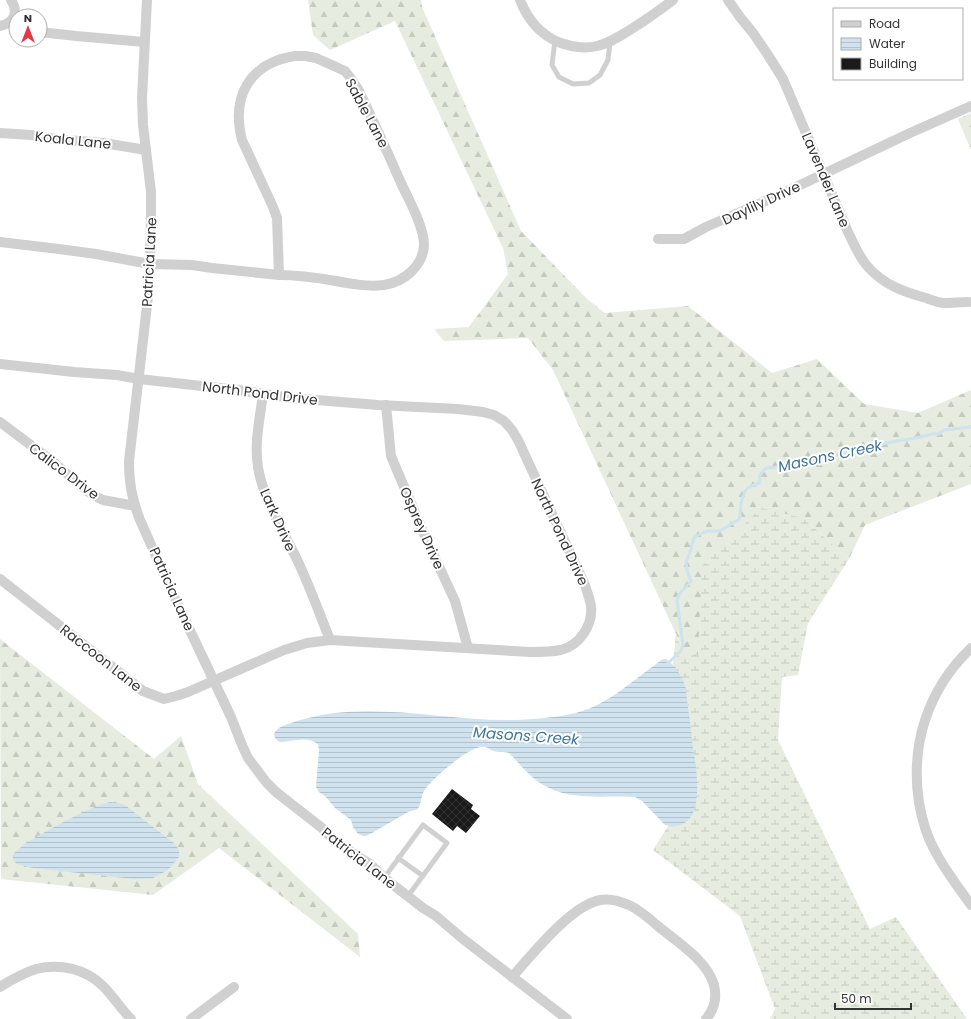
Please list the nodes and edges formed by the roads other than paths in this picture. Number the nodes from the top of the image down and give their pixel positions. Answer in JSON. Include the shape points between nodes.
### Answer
{"nodes":[{"id":1,"x":147,"y":0,"type":"edge"},
{"id":2,"x":520,"y":0,"type":"edge"},
{"id":3,"x":673,"y":0,"type":"edge"},
{"id":4,"x":728,"y":0,"type":"edge"},
{"id":5,"x":48,"y":33,"type":"edge"},
{"id":6,"x":554,"y":40,"type":"junction"},
{"id":7,"x":144,"y":42,"type":"junction"},
{"id":8,"x":610,"y":42,"type":"junction"},
{"id":9,"x":971,"y":106,"type":"edge"},
{"id":10,"x":0,"y":133,"type":"edge"},
{"id":11,"x":146,"y":150,"type":"junction"},
{"id":12,"x":824,"y":174,"type":"junction"},
{"id":13,"x":658,"y":239,"type":"dead end"},
{"id":14,"x":0,"y":242,"type":"edge"},
{"id":15,"x":150,"y":264,"type":"junction"},
{"id":16,"x":279,"y":276,"type":"junction"},
{"id":17,"x":969,"y":302,"type":"dead end"},
{"id":18,"x":0,"y":364,"type":"edge"},
{"id":19,"x":139,"y":378,"type":"junction"},
{"id":20,"x":263,"y":394,"type":"junction"},
{"id":21,"x":386,"y":405,"type":"junction"},
{"id":22,"x":0,"y":422,"type":"edge"},
{"id":23,"x":135,"y":506,"type":"junction"},
{"id":24,"x":0,"y":579,"type":"edge"},
{"id":25,"x":330,"y":640,"type":"junction"},
{"id":26,"x":468,"y":648,"type":"junction"},
{"id":27,"x":971,"y":648,"type":"edge"},
{"id":28,"x":214,"y":681,"type":"junction"},
{"id":29,"x":398,"y":858,"type":"junction"},
{"id":30,"x":423,"y":876,"type":"junction"},
{"id":31,"x":384,"y":878,"type":"junction"},
{"id":32,"x":408,"y":896,"type":"junction"},
{"id":33,"x":971,"y":905,"type":"edge"},
{"id":34,"x":512,"y":977,"type":"junction"},
{"id":35,"x":0,"y":987,"type":"edge"},
{"id":36,"x":234,"y":987,"type":"dead end"},
{"id":37,"x":131,"y":1019,"type":"edge"},
{"id":38,"x":191,"y":1019,"type":"edge"},
{"id":39,"x":567,"y":1019,"type":"edge"},
{"id":40,"x":706,"y":1019,"type":"edge"}],
"edges":[{"from":1,"to":7,"type":"street","name":"Patricia Lane"},
{"from":2,"to":6,"type":"street","via":[[532,22]]},
{"from":3,"to":8,"type":"street"},
{"from":4,"to":12,"type":"street","name":"Lavender Lane","via":[[783,79]]},
{"from":5,"to":7,"type":"street"},
{"from":6,"to":8,"type":"street","via":[[573,47],[585,48]]},
{"from":6,"to":8,"type":"lane","via":[[552,65],[559,77],[573,84],[588,83],[600,75],[608,60]]},
{"from":7,"to":11,"type":"street","name":"Patricia Lane","via":[[142,98]]},
{"from":9,"to":12,"type":"street","name":"Daylily Drive"},
{"from":10,"to":11,"type":"street","name":"Koala Lane","via":[[104,143]]},
{"from":11,"to":15,"type":"street","name":"Patricia Lane","via":[[151,206]]},
{"from":12,"to":13,"type":"street","name":"Daylily Drive","via":[[684,239]]},
{"from":12,"to":17,"type":"street","name":"Lavender Lane","via":[[851,238],[867,266],[876,275],[907,293],[943,303]]},
{"from":14,"to":15,"type":"street","name":"Sable Lane","via":[[96,254]]},
{"from":15,"to":16,"type":"street","name":"Sable Lane","via":[[192,265]]},
{"from":15,"to":19,"type":"street","name":"Patricia Lane"},
{"from":16,"to":16,"type":"street","name":"Sable Lane","via":[[360,285],[385,285],[408,276],[422,257],[424,245],[419,223],[410,202],[352,80],[345,72],[316,58],[305,56],[275,61],[258,71],[245,87],[239,108],[242,140],[277,218]]},
{"from":18,"to":19,"type":"street"},
{"from":19,"to":20,"type":"street","name":"North Pond Drive"},
{"from":19,"to":23,"type":"street","name":"Patricia Lane","via":[[130,461],[130,484]]},
{"from":20,"to":21,"type":"street","name":"North Pond Drive"},
{"from":20,"to":25,"type":"street","name":"Lark Drive","via":[[257,445],[260,478],[309,586]]},
{"from":21,"to":26,"type":"street","name":"Osprey Drive","via":[[391,456],[455,600]]},
{"from":21,"to":26,"type":"street","name":"North Pond Drive","via":[[483,412],[494,415],[504,422],[518,440],[585,585],[591,606],[591,617],[581,637],[573,644],[553,651],[530,652]]},
{"from":22,"to":23,"type":"street","name":"Calico Drive","via":[[95,496]]},
{"from":23,"to":28,"type":"street","name":"Patricia Lane"},
{"from":24,"to":28,"type":"street","name":"Raccoon Lane","via":[[143,691],[164,698],[188,692]]},
{"from":25,"to":26,"type":"street","name":"North Pond Drive"},
{"from":25,"to":28,"type":"street","name":"North Pond Drive","via":[[284,650]]},
{"from":27,"to":33,"type":"street","via":[[945,678],[932,702],[922,728],[916,769],[923,824],[941,861]]},
{"from":28,"to":31,"type":"street","name":"Patricia Lane","via":[[248,758],[266,782],[332,838],[370,864]]},
{"from":29,"to":30,"type":"lane"},
{"from":29,"to":30,"type":"lane","via":[[423,825],[447,843]]},
{"from":29,"to":31,"type":"lane"},
{"from":30,"to":32,"type":"lane"},
{"from":31,"to":32,"type":"street","name":"Patricia Lane"},
{"from":32,"to":34,"type":"street","name":"Patricia Lane"},
{"from":34,"to":39,"type":"street","name":"Patricia Lane"},
{"from":34,"to":40,"type":"street","via":[[571,916],[589,904],[599,900],[610,900],[631,906],[641,913],[680,943],[704,966],[716,995]]},
{"from":35,"to":37,"type":"street","via":[[36,969],[56,967],[77,970],[104,986]]},
{"from":36,"to":38,"type":"street"}]}
